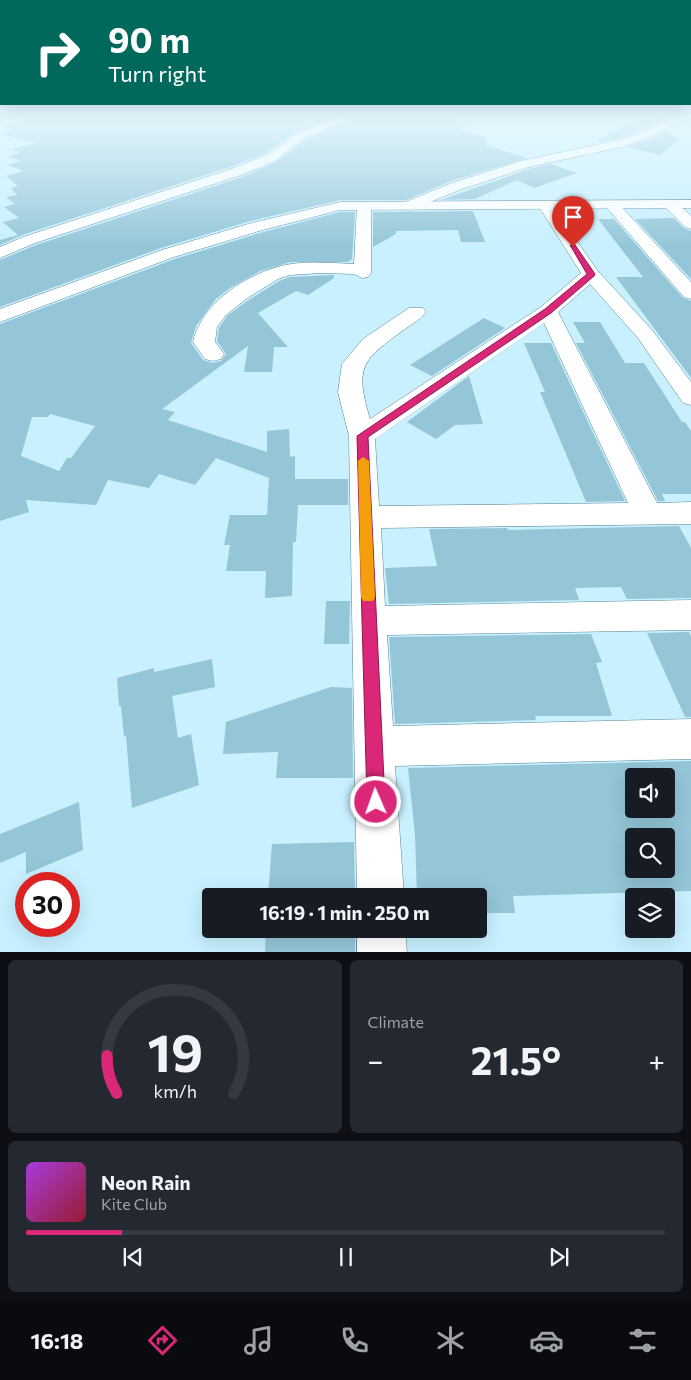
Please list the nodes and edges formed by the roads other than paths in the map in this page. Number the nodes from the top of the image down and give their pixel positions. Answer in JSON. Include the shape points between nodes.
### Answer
{"nodes":[{"id":1,"x":267,"y":159,"type":"edge"},
{"id":2,"x":547,"y":159,"type":"edge"},
{"id":3,"x":691,"y":204,"type":"edge"},
{"id":4,"x":545,"y":205,"type":"junction"},
{"id":5,"x":612,"y":205,"type":"junction"},
{"id":6,"x":671,"y":205,"type":"junction"},
{"id":7,"x":364,"y":206,"type":"junction"},
{"id":8,"x":408,"y":206,"type":"junction"},
{"id":9,"x":691,"y":224,"type":"edge"},
{"id":10,"x":0,"y":253,"type":"edge"},
{"id":11,"x":591,"y":274,"type":"junction"},
{"id":12,"x":691,"y":293,"type":"edge"},
{"id":13,"x":548,"y":311,"type":"junction"},
{"id":14,"x":416,"y":312,"type":"dead end"},
{"id":15,"x":0,"y":316,"type":"edge"},
{"id":16,"x":213,"y":354,"type":"dead end"},
{"id":17,"x":691,"y":398,"type":"edge"},
{"id":18,"x":362,"y":436,"type":"junction"},
{"id":19,"x":691,"y":513,"type":"edge"},
{"id":20,"x":648,"y":514,"type":"junction"},
{"id":21,"x":365,"y":517,"type":"junction"},
{"id":22,"x":691,"y":615,"type":"edge"},
{"id":23,"x":369,"y":621,"type":"junction"},
{"id":24,"x":691,"y":739,"type":"edge"},
{"id":25,"x":374,"y":746,"type":"junction"},
{"id":26,"x":380,"y":888,"type":"edge"},
{"id":27,"x":381,"y":938,"type":"edge"},
{"id":28,"x":382,"y":952,"type":"edge"}],
"edges":[{"from":1,"to":10,"type":"street"},
{"from":2,"to":8,"type":"street","via":[[457,186]]},
{"from":3,"to":6,"type":"street"},
{"from":4,"to":5,"type":"street"},
{"from":4,"to":8,"type":"street"},
{"from":4,"to":11,"type":"street"},
{"from":5,"to":6,"type":"street"},
{"from":5,"to":12,"type":"street"},
{"from":6,"to":9,"type":"street"},
{"from":7,"to":8,"type":"street"},
{"from":7,"to":15,"type":"street","via":[[340,206],[286,218],[166,252]]},
{"from":7,"to":16,"type":"street","via":[[362,271],[302,269],[280,272],[262,281],[222,309],[207,326],[204,342]]},
{"from":11,"to":13,"type":"street"},
{"from":11,"to":17,"type":"street","via":[[645,334]]},
{"from":13,"to":18,"type":"street"},
{"from":13,"to":20,"type":"street"},
{"from":14,"to":18,"type":"street","via":[[371,344],[353,364],[350,392]]},
{"from":18,"to":21,"type":"street"},
{"from":19,"to":20,"type":"street"},
{"from":20,"to":21,"type":"street"},
{"from":21,"to":23,"type":"street"},
{"from":22,"to":23,"type":"street"},
{"from":23,"to":25,"type":"street"},
{"from":24,"to":25,"type":"street"},
{"from":25,"to":26,"type":"street"},
{"from":27,"to":28,"type":"street"}]}
